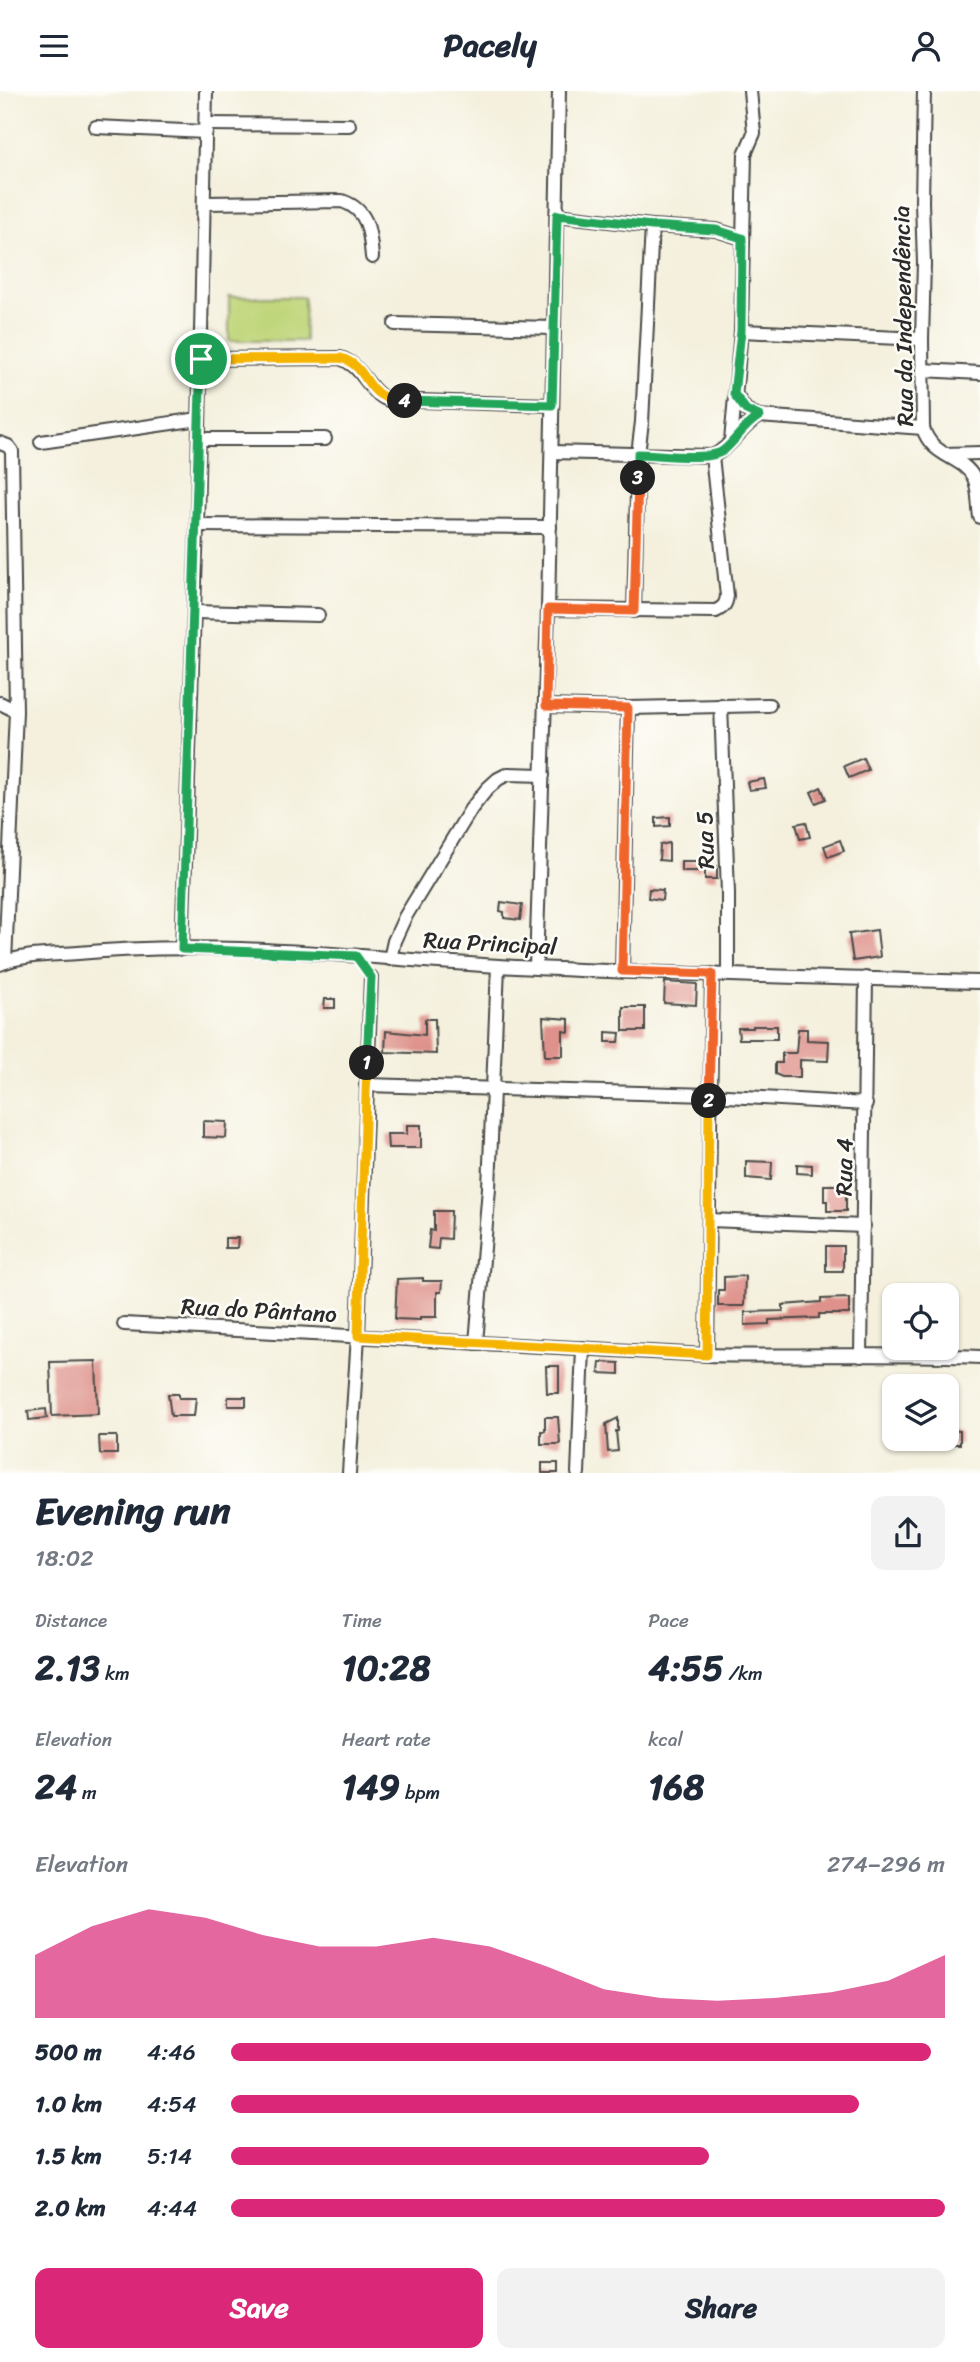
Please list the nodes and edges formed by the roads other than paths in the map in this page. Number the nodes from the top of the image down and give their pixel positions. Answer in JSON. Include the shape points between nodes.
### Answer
{"nodes":[{"id":1,"x":206,"y":91,"type":"edge"},
{"id":2,"x":559,"y":91,"type":"edge"},
{"id":3,"x":924,"y":91,"type":"edge"},
{"id":4,"x":748,"y":92,"type":"edge"},
{"id":5,"x":349,"y":125,"type":"dead end"},
{"id":6,"x":96,"y":127,"type":"dead end"},
{"id":7,"x":206,"y":128,"type":"junction"},
{"id":8,"x":204,"y":202,"type":"junction"},
{"id":9,"x":557,"y":215,"type":"junction"},
{"id":10,"x":743,"y":216,"type":"junction"},
{"id":11,"x":652,"y":226,"type":"junction"},
{"id":12,"x":716,"y":230,"type":"junction"},
{"id":13,"x":742,"y":238,"type":"junction"},
{"id":14,"x":372,"y":257,"type":"dead end"},
{"id":15,"x":395,"y":324,"type":"dead end"},
{"id":16,"x":554,"y":328,"type":"junction"},
{"id":17,"x":741,"y":331,"type":"junction"},
{"id":18,"x":922,"y":339,"type":"junction"},
{"id":19,"x":201,"y":359,"type":"junction"},
{"id":20,"x":922,"y":370,"type":"junction"},
{"id":21,"x":980,"y":373,"type":"edge"},
{"id":22,"x":734,"y":394,"type":"junction"},
{"id":23,"x":552,"y":405,"type":"junction"},
{"id":24,"x":759,"y":416,"type":"junction"},
{"id":25,"x":200,"y":419,"type":"junction"},
{"id":26,"x":923,"y":428,"type":"junction"},
{"id":27,"x":199,"y":439,"type":"junction"},
{"id":28,"x":325,"y":439,"type":"dead end"},
{"id":29,"x":731,"y":441,"type":"junction"},
{"id":30,"x":41,"y":442,"type":"dead end"},
{"id":31,"x":0,"y":443,"type":"edge"},
{"id":32,"x":552,"y":452,"type":"junction"},
{"id":33,"x":980,"y":453,"type":"edge"},
{"id":34,"x":638,"y":454,"type":"junction"},
{"id":35,"x":944,"y":454,"type":"junction"},
{"id":36,"x":712,"y":456,"type":"junction"},
{"id":37,"x":980,"y":517,"type":"edge"},
{"id":38,"x":197,"y":526,"type":"junction"},
{"id":39,"x":550,"y":527,"type":"junction"},
{"id":40,"x":548,"y":609,"type":"junction"},
{"id":41,"x":634,"y":611,"type":"junction"},
{"id":42,"x":194,"y":612,"type":"junction"},
{"id":43,"x":318,"y":615,"type":"dead end"},
{"id":44,"x":0,"y":703,"type":"edge"},
{"id":45,"x":721,"y":705,"type":"junction"},
{"id":46,"x":769,"y":705,"type":"dead end"},
{"id":47,"x":546,"y":706,"type":"junction"},
{"id":48,"x":628,"y":708,"type":"junction"},
{"id":49,"x":16,"y":711,"type":"junction"},
{"id":50,"x":543,"y":775,"type":"junction"},
{"id":51,"x":182,"y":949,"type":"junction"},
{"id":52,"x":356,"y":956,"type":"junction"},
{"id":53,"x":386,"y":959,"type":"junction"},
{"id":54,"x":2,"y":963,"type":"edge"},
{"id":55,"x":498,"y":965,"type":"junction"},
{"id":56,"x":536,"y":967,"type":"junction"},
{"id":57,"x":622,"y":971,"type":"junction"},
{"id":58,"x":712,"y":974,"type":"junction"},
{"id":59,"x":728,"y":974,"type":"junction"},
{"id":60,"x":371,"y":977,"type":"junction"},
{"id":61,"x":866,"y":978,"type":"junction"},
{"id":62,"x":980,"y":982,"type":"edge"},
{"id":63,"x":366,"y":1085,"type":"junction"},
{"id":64,"x":492,"y":1089,"type":"junction"},
{"id":65,"x":709,"y":1095,"type":"junction"},
{"id":66,"x":866,"y":1104,"type":"junction"},
{"id":67,"x":709,"y":1220,"type":"junction"},
{"id":68,"x":864,"y":1226,"type":"junction"},
{"id":69,"x":124,"y":1324,"type":"dead end"},
{"id":70,"x":358,"y":1336,"type":"junction"},
{"id":71,"x":476,"y":1343,"type":"junction"},
{"id":72,"x":583,"y":1348,"type":"junction"},
{"id":73,"x":707,"y":1355,"type":"junction"},
{"id":74,"x":861,"y":1356,"type":"junction"},
{"id":75,"x":980,"y":1357,"type":"edge"},
{"id":76,"x":349,"y":1473,"type":"edge"},
{"id":77,"x":578,"y":1473,"type":"edge"}],
"edges":[{"from":1,"to":7,"type":"street"},
{"from":2,"to":9,"type":"street"},
{"from":3,"to":18,"type":"street","name":"Rua da Independência"},
{"from":4,"to":10,"type":"street","via":[[754,133],[745,153]]},
{"from":5,"to":7,"type":"street"},
{"from":6,"to":7,"type":"street"},
{"from":7,"to":8,"type":"street"},
{"from":8,"to":14,"type":"street","via":[[352,204],[369,229]]},
{"from":8,"to":19,"type":"street"},
{"from":9,"to":11,"type":"street"},
{"from":9,"to":16,"type":"street"},
{"from":10,"to":12,"type":"street"},
{"from":10,"to":13,"type":"street"},
{"from":11,"to":12,"type":"street"},
{"from":11,"to":34,"type":"street"},
{"from":12,"to":13,"type":"street"},
{"from":13,"to":17,"type":"street"},
{"from":15,"to":16,"type":"street"},
{"from":16,"to":23,"type":"street"},
{"from":17,"to":18,"type":"street"},
{"from":17,"to":22,"type":"street"},
{"from":18,"to":20,"type":"street","name":"Rua da Independência"},
{"from":19,"to":23,"type":"street","via":[[341,358],[356,366],[378,396],[388,400]]},
{"from":19,"to":25,"type":"street"},
{"from":20,"to":21,"type":"street"},
{"from":20,"to":26,"type":"street","name":"Rua da Independência"},
{"from":22,"to":24,"type":"street","via":[[746,410]]},
{"from":22,"to":29,"type":"street"},
{"from":23,"to":32,"type":"street"},
{"from":24,"to":26,"type":"street"},
{"from":24,"to":29,"type":"street"},
{"from":25,"to":27,"type":"street"},
{"from":25,"to":30,"type":"street"},
{"from":26,"to":35,"type":"street","name":"Rua da Independência","via":[[932,447]]},
{"from":27,"to":28,"type":"street"},
{"from":27,"to":38,"type":"street"},
{"from":29,"to":36,"type":"street"},
{"from":31,"to":49,"type":"street","via":[[12,451]]},
{"from":32,"to":34,"type":"street"},
{"from":32,"to":39,"type":"street"},
{"from":33,"to":35,"type":"street"},
{"from":34,"to":36,"type":"street"},
{"from":34,"to":41,"type":"street"},
{"from":35,"to":37,"type":"street","name":"Rua da Independência","via":[[974,479]]},
{"from":36,"to":41,"type":"street","via":[[726,604],[716,611]]},
{"from":38,"to":39,"type":"street"},
{"from":38,"to":42,"type":"street"},
{"from":39,"to":40,"type":"street"},
{"from":40,"to":41,"type":"street"},
{"from":40,"to":47,"type":"street"},
{"from":42,"to":43,"type":"street"},
{"from":42,"to":51,"type":"street"},
{"from":44,"to":49,"type":"street"},
{"from":45,"to":46,"type":"street"},
{"from":45,"to":48,"type":"street"},
{"from":45,"to":59,"type":"street","name":"Rua 5"},
{"from":47,"to":48,"type":"street"},
{"from":47,"to":50,"type":"street"},
{"from":48,"to":57,"type":"street"},
{"from":49,"to":54,"type":"street"},
{"from":50,"to":53,"type":"street","via":[[508,774],[487,789],[405,917]]},
{"from":50,"to":56,"type":"street"},
{"from":51,"to":52,"type":"street","name":"Rua Principal"},
{"from":51,"to":54,"type":"street","name":"Rua Principal","via":[[124,949]]},
{"from":52,"to":53,"type":"street","name":"Rua Principal"},
{"from":52,"to":60,"type":"street"},
{"from":53,"to":55,"type":"street","name":"Rua Principal"},
{"from":53,"to":60,"type":"street"},
{"from":55,"to":56,"type":"street","name":"Rua Principal"},
{"from":55,"to":64,"type":"street"},
{"from":56,"to":57,"type":"street","name":"Rua Principal"},
{"from":57,"to":58,"type":"street","name":"Rua Principal"},
{"from":58,"to":59,"type":"street","name":"Rua Principal"},
{"from":58,"to":65,"type":"street"},
{"from":59,"to":61,"type":"street","name":"Rua Principal"},
{"from":60,"to":63,"type":"street"},
{"from":61,"to":62,"type":"street","name":"Rua Principal"},
{"from":61,"to":66,"type":"street","name":"Rua 4"},
{"from":63,"to":64,"type":"street"},
{"from":63,"to":70,"type":"street"},
{"from":64,"to":65,"type":"street"},
{"from":64,"to":71,"type":"street"},
{"from":65,"to":66,"type":"street"},
{"from":65,"to":67,"type":"street"},
{"from":66,"to":68,"type":"street","name":"Rua 4"},
{"from":67,"to":68,"type":"street"},
{"from":67,"to":73,"type":"street"},
{"from":68,"to":74,"type":"street","name":"Rua 4"},
{"from":69,"to":70,"type":"street","name":"Rua do Pântano"},
{"from":70,"to":71,"type":"street","name":"Rua do Pântano"},
{"from":70,"to":76,"type":"street"},
{"from":71,"to":72,"type":"street","name":"Rua do Pântano"},
{"from":72,"to":73,"type":"street","name":"Rua do Pântano"},
{"from":72,"to":77,"type":"street"},
{"from":73,"to":74,"type":"street","name":"Rua do Pântano"},
{"from":74,"to":75,"type":"street","name":"Rua do Pântano"}]}
